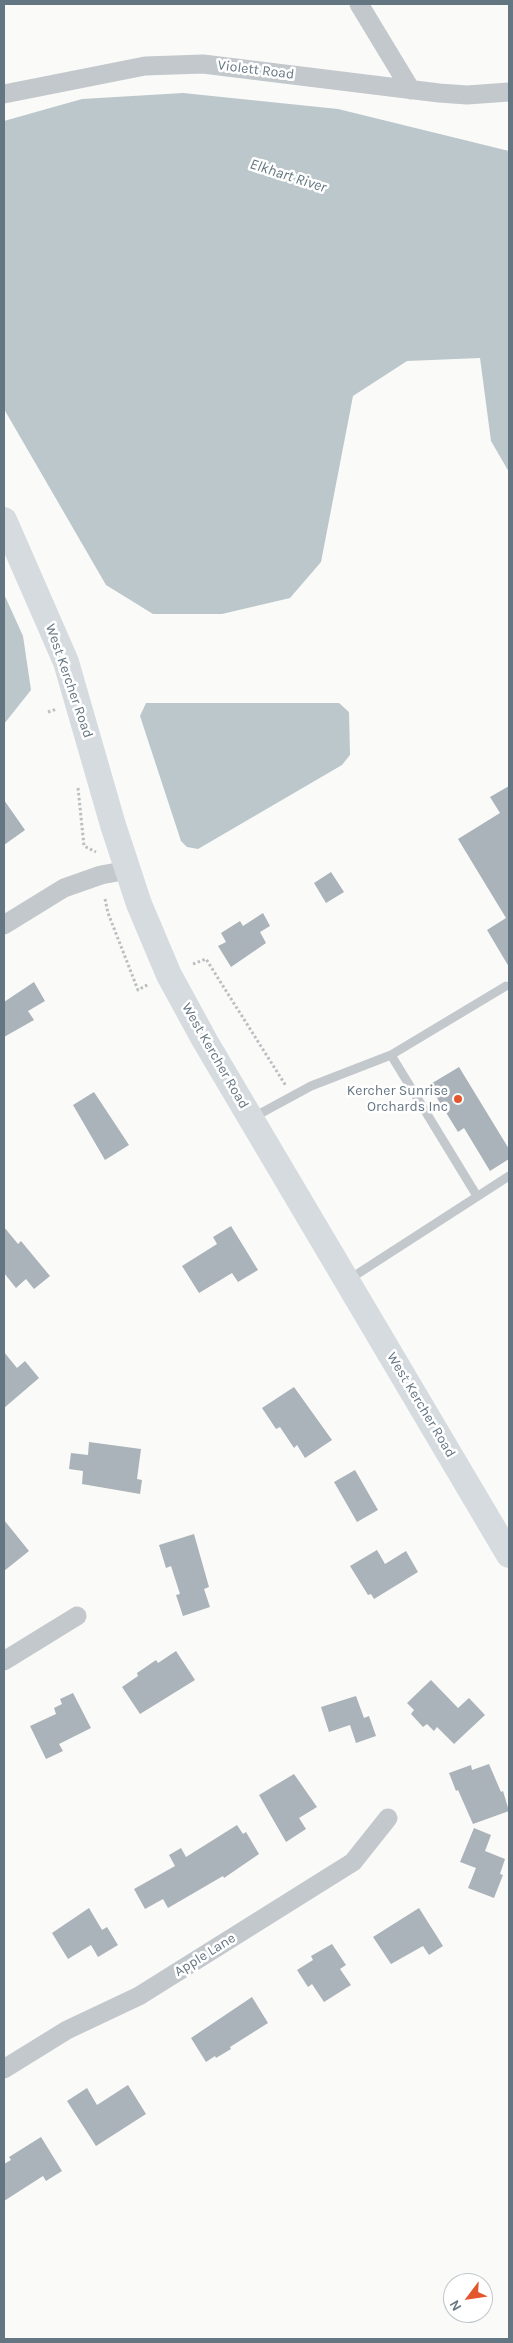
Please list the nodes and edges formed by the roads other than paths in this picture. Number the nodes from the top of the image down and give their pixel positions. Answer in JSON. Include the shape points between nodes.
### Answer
{"nodes":[{"id":1,"x":359,"y":4,"type":"edge"},
{"id":2,"x":411,"y":90,"type":"junction"},
{"id":3,"x":509,"y":92,"type":"edge"},
{"id":4,"x":4,"y":94,"type":"edge"},
{"id":5,"x":4,"y":520,"type":"edge"},
{"id":6,"x":128,"y":870,"type":"junction"},
{"id":7,"x":4,"y":925,"type":"edge"},
{"id":8,"x":506,"y":986,"type":"dead end"},
{"id":9,"x":391,"y":1055,"type":"junction"},
{"id":10,"x":252,"y":1118,"type":"junction"},
{"id":11,"x":509,"y":1176,"type":"edge"},
{"id":12,"x":477,"y":1196,"type":"junction"},
{"id":13,"x":347,"y":1280,"type":"junction"},
{"id":14,"x":509,"y":1555,"type":"edge"},
{"id":15,"x":77,"y":1616,"type":"dead end"},
{"id":16,"x":4,"y":1661,"type":"edge"},
{"id":17,"x":388,"y":1818,"type":"dead end"},
{"id":18,"x":4,"y":2069,"type":"edge"}],
"edges":[{"from":1,"to":2,"type":"street"},
{"from":2,"to":3,"type":"street","name":"Violett Road","via":[[467,95]]},
{"from":2,"to":4,"type":"street","name":"Violett Road","via":[[203,64],[144,66]]},
{"from":5,"to":6,"type":"main road","name":"West Kercher Road","via":[[66,662]]},
{"from":6,"to":7,"type":"street","via":[[64,888]]},
{"from":6,"to":10,"type":"main road","name":"West Kercher Road","via":[[169,975]]},
{"from":8,"to":9,"type":"lane"},
{"from":9,"to":10,"type":"lane","via":[[311,1086]]},
{"from":9,"to":12,"type":"lane"},
{"from":10,"to":13,"type":"main road","name":"West Kercher Road"},
{"from":11,"to":12,"type":"lane"},
{"from":12,"to":13,"type":"lane"},
{"from":13,"to":14,"type":"main road","name":"West Kercher Road"},
{"from":15,"to":16,"type":"street"},
{"from":17,"to":18,"type":"street","name":"Apple Lane","via":[[353,1862],[139,1996],[67,2030]]}]}
